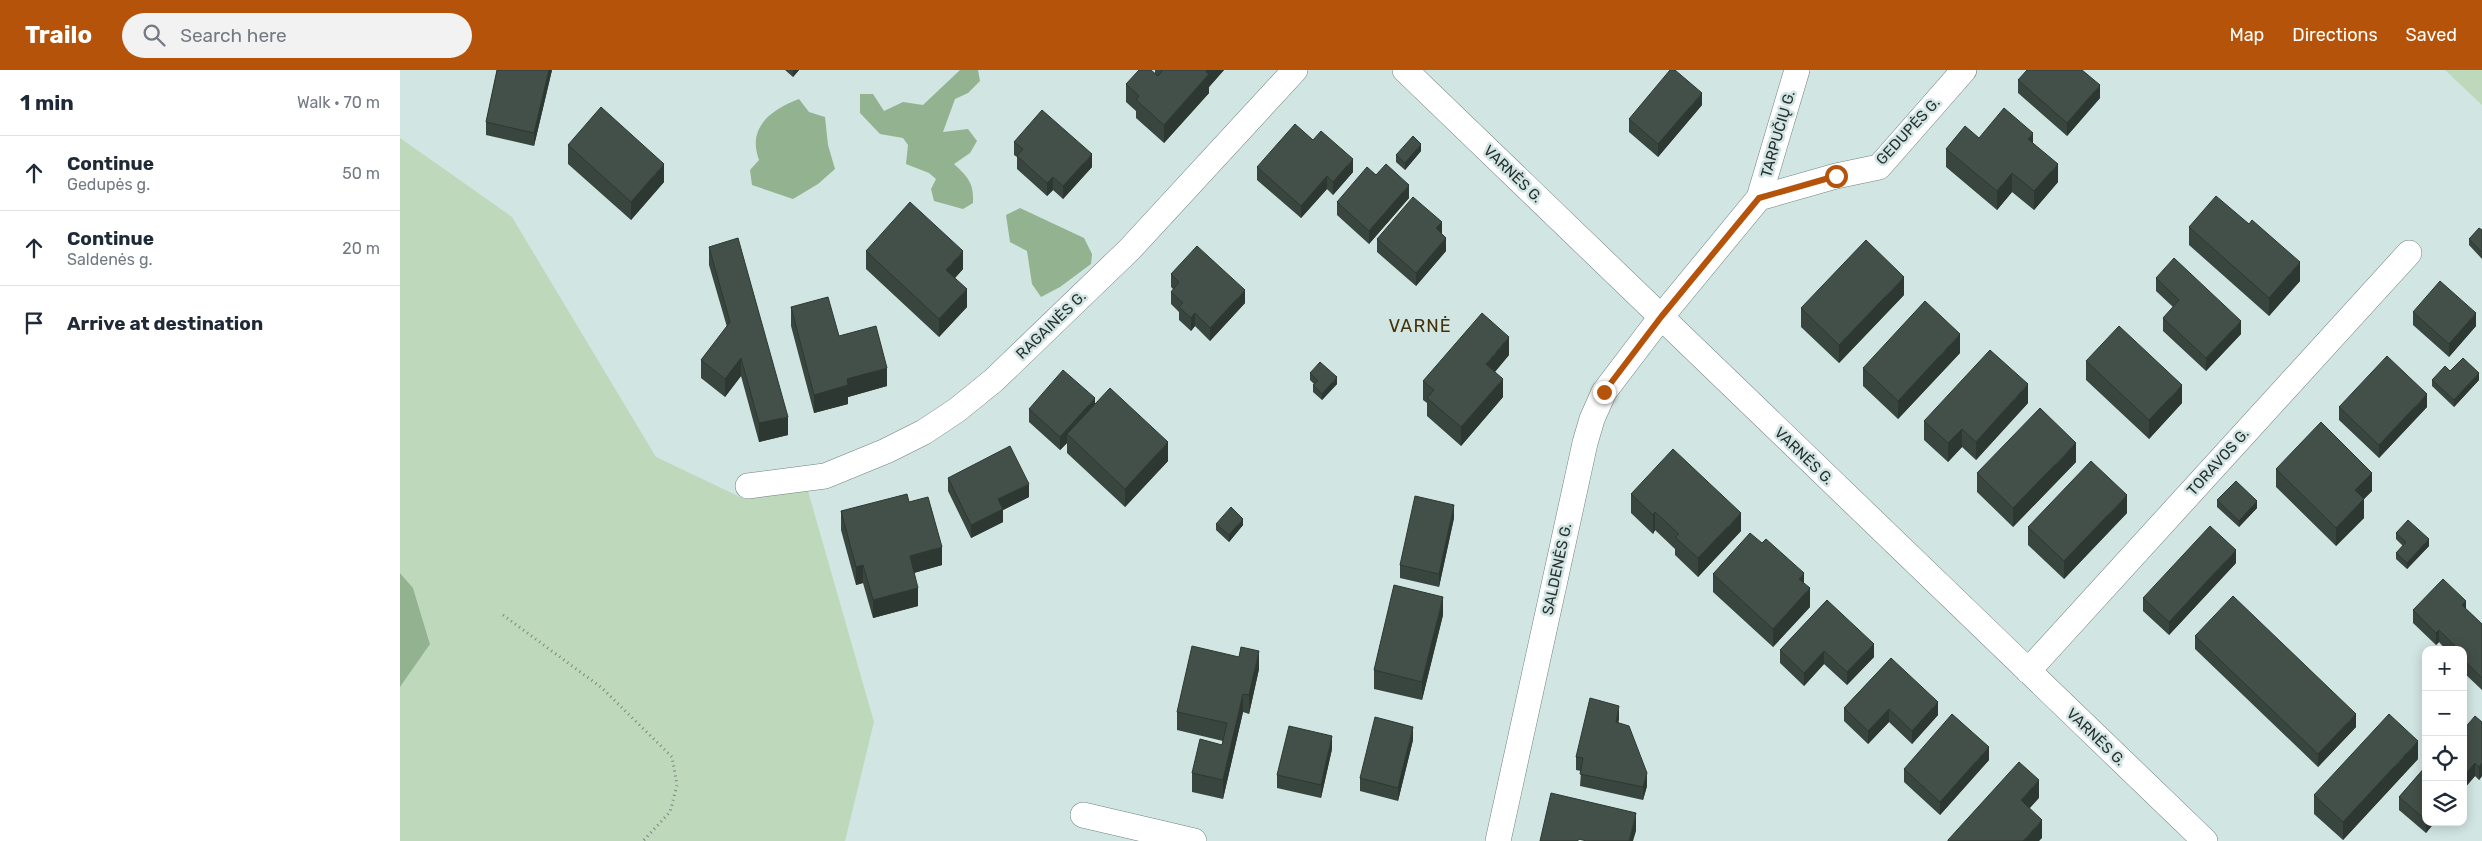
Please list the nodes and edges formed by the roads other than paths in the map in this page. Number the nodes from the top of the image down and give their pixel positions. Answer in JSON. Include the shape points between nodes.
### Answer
{"nodes":[{"id":1,"x":1295,"y":70,"type":"edge"},
{"id":2,"x":1405,"y":70,"type":"edge"},
{"id":3,"x":1797,"y":70,"type":"edge"},
{"id":4,"x":1964,"y":70,"type":"edge"},
{"id":5,"x":1759,"y":198,"type":"junction"},
{"id":6,"x":2409,"y":253,"type":"dead end"},
{"id":7,"x":1661,"y":317,"type":"junction"},
{"id":8,"x":748,"y":486,"type":"dead end"},
{"id":9,"x":2028,"y":671,"type":"junction"},
{"id":10,"x":1083,"y":815,"type":"dead end"},
{"id":11,"x":1194,"y":841,"type":"edge"},
{"id":12,"x":1498,"y":841,"type":"edge"},
{"id":13,"x":2204,"y":841,"type":"edge"}],
"edges":[{"from":1,"to":8,"type":"street","name":"RAGAINĖS G.","via":[[1130,249],[994,380],[957,410],[924,432],[886,451],[825,476]]},
{"from":2,"to":7,"type":"street","name":"VARNĖS G."},
{"from":3,"to":5,"type":"street","name":"TARPUČIŲ G."},
{"from":4,"to":5,"type":"street","name":"GEDUPĖS G.","via":[[1879,167]]},
{"from":5,"to":7,"type":"street"},
{"from":6,"to":9,"type":"street","name":"TORAVOS G."},
{"from":7,"to":9,"type":"street","name":"VARNĖS G."},
{"from":7,"to":12,"type":"street","name":"SALDENĖS G.","via":[[1604,392],[1592,419]]},
{"from":9,"to":13,"type":"street","name":"VARNĖS G."},
{"from":10,"to":11,"type":"street"}]}
